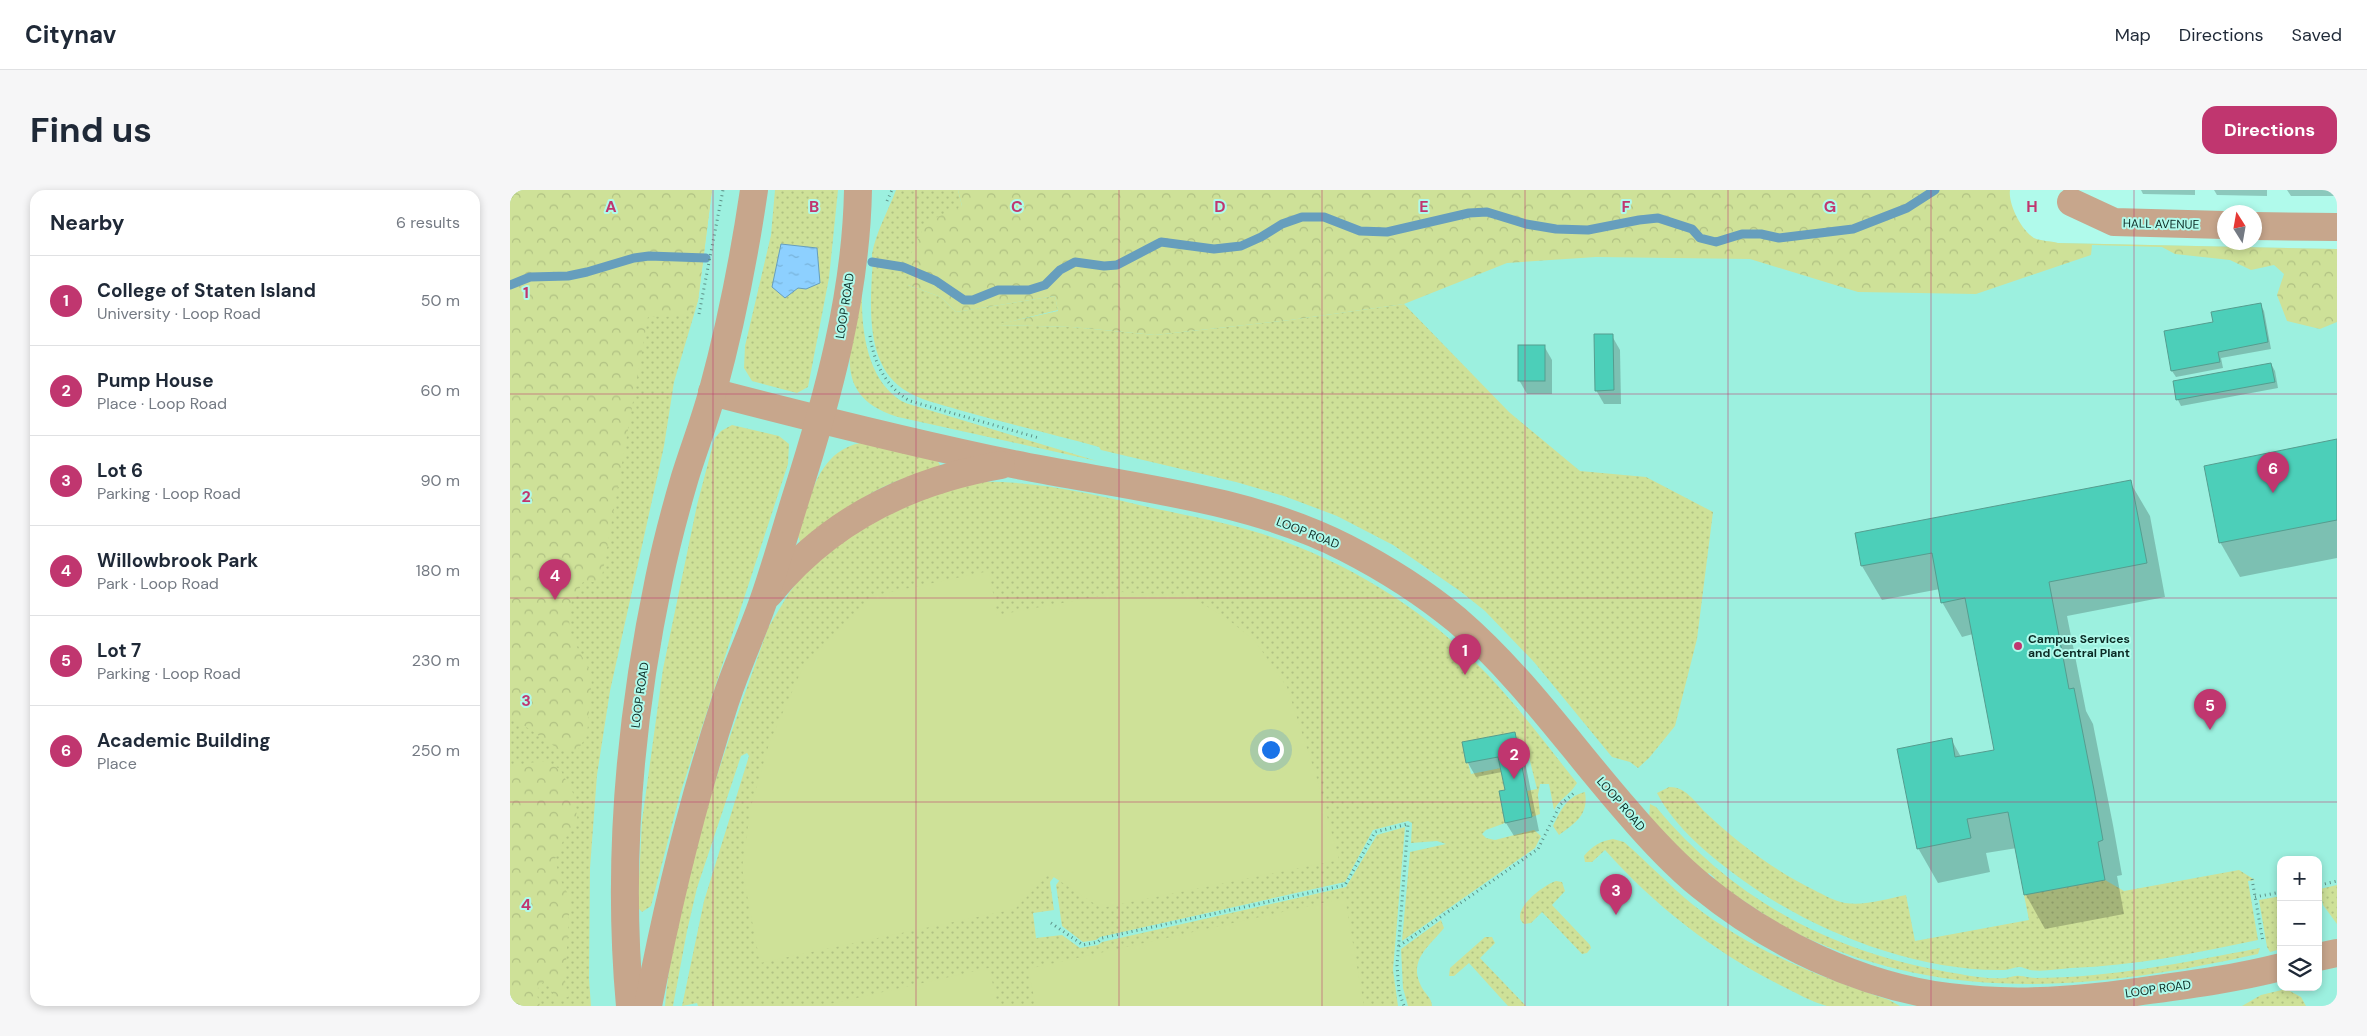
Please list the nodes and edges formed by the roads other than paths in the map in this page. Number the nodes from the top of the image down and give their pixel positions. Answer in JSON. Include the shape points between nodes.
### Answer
{"nodes":[{"id":1,"x":754,"y":190,"type":"edge"},
{"id":2,"x":858,"y":190,"type":"edge"},
{"id":3,"x":2071,"y":202,"type":"dead end"},
{"id":4,"x":2217,"y":225,"type":"edge"},
{"id":5,"x":2262,"y":226,"type":"edge"},
{"id":6,"x":2337,"y":227,"type":"edge"},
{"id":7,"x":712,"y":392,"type":"junction"},
{"id":8,"x":821,"y":420,"type":"junction"},
{"id":9,"x":1012,"y":464,"type":"junction"},
{"id":10,"x":763,"y":601,"type":"junction"},
{"id":11,"x":2337,"y":952,"type":"edge"},
{"id":12,"x":2322,"y":956,"type":"edge"},
{"id":13,"x":2277,"y":968,"type":"edge"},
{"id":14,"x":630,"y":1006,"type":"edge"},
{"id":15,"x":648,"y":1006,"type":"edge"}],
"edges":[{"from":1,"to":7,"type":"street","name":"LOOP ROAD","via":[[741,275]]},
{"from":2,"to":8,"type":"street","name":"LOOP ROAD","via":[[850,280],[836,361]]},
{"from":3,"to":4,"type":"street","name":"HALL AVENUE","via":[[2114,222]]},
{"from":5,"to":6,"type":"street"},
{"from":7,"to":8,"type":"street","name":"LOOP ROAD"},
{"from":7,"to":14,"type":"street","name":"LOOP ROAD","via":[[685,478],[660,578],[641,678],[630,772],[625,871]]},
{"from":8,"to":9,"type":"street","name":"LOOP ROAD"},
{"from":8,"to":10,"type":"street","name":"LOOP ROAD"},
{"from":9,"to":10,"type":"street","name":"LOOP ROAD","via":[[932,481],[887,500],[811,550]]},
{"from":9,"to":13,"type":"street","name":"LOOP ROAD","via":[[1212,501],[1277,520],[1341,545],[1392,573],[1455,619],[1494,656],[1662,850],[1700,886],[1785,943],[1841,968],[1888,985],[1949,998],[2053,1002],[2204,982]]},
{"from":10,"to":15,"type":"street","name":"LOOP ROAD","via":[[726,699],[693,803]]},
{"from":11,"to":12,"type":"street"}]}
